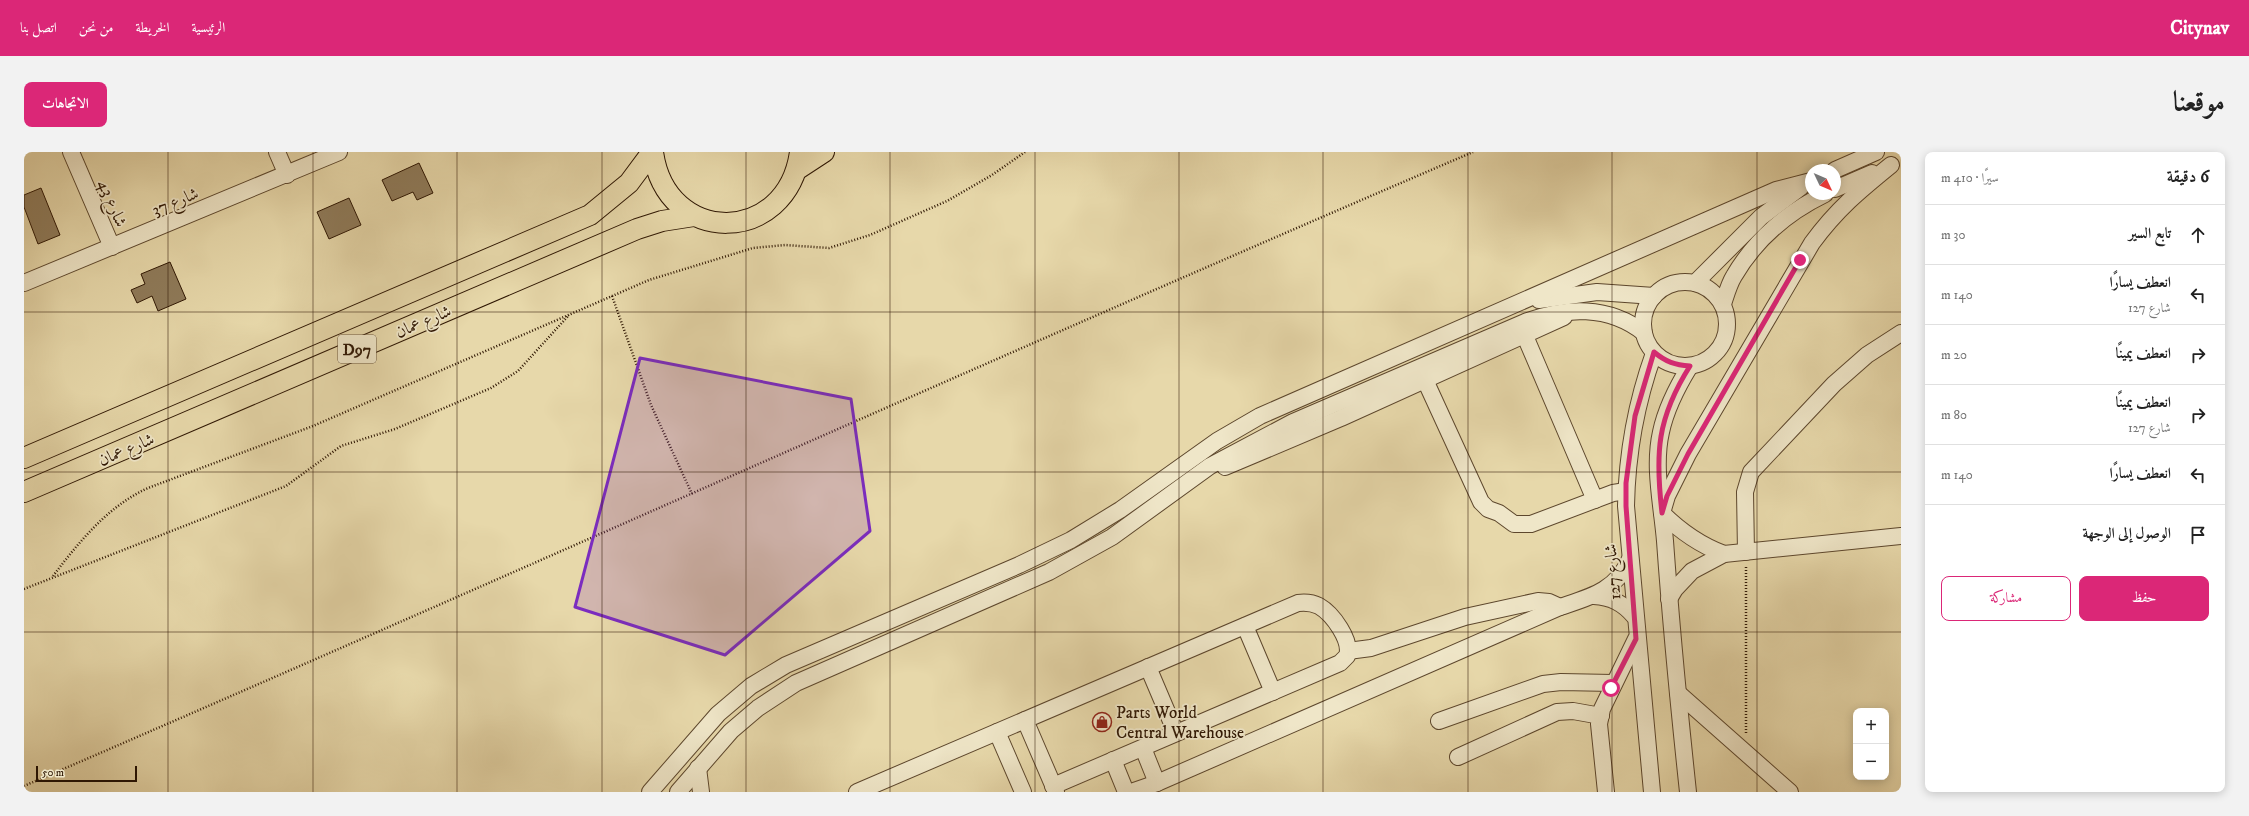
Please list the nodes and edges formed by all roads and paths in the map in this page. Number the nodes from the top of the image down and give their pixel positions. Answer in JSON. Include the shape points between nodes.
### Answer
{"nodes":[{"id":1,"x":70,"y":152,"type":"edge"},
{"id":2,"x":278,"y":152,"type":"edge"},
{"id":3,"x":339,"y":152,"type":"edge"},
{"id":4,"x":652,"y":152,"type":"edge"},
{"id":5,"x":824,"y":152,"type":"edge"},
{"id":6,"x":1025,"y":152,"type":"edge"},
{"id":7,"x":1473,"y":152,"type":"edge"},
{"id":8,"x":1876,"y":152,"type":"edge"},
{"id":9,"x":799,"y":160,"type":"edge"},
{"id":10,"x":1896,"y":163,"type":"edge"},
{"id":11,"x":1841,"y":167,"type":"edge"},
{"id":12,"x":287,"y":175,"type":"junction"},
{"id":13,"x":1805,"y":183,"type":"edge"},
{"id":14,"x":1805,"y":185,"type":"edge"},
{"id":15,"x":1841,"y":186,"type":"edge"},
{"id":16,"x":1814,"y":200,"type":"edge"},
{"id":17,"x":694,"y":216,"type":"junction"},
{"id":18,"x":112,"y":247,"type":"junction"},
{"id":19,"x":24,"y":283,"type":"edge"},
{"id":20,"x":1695,"y":283,"type":"junction"},
{"id":21,"x":612,"y":296,"type":"junction"},
{"id":22,"x":1654,"y":296,"type":"junction"},
{"id":23,"x":1723,"y":304,"type":"junction"},
{"id":24,"x":1509,"y":307,"type":"junction"},
{"id":25,"x":1575,"y":311,"type":"junction"},
{"id":26,"x":569,"y":315,"type":"junction"},
{"id":27,"x":1644,"y":333,"type":"junction"},
{"id":28,"x":1901,"y":333,"type":"edge"},
{"id":29,"x":1525,"y":336,"type":"junction"},
{"id":30,"x":1654,"y":352,"type":"junction"},
{"id":31,"x":1690,"y":366,"type":"junction"},
{"id":32,"x":1425,"y":380,"type":"junction"},
{"id":33,"x":24,"y":458,"type":"edge"},
{"id":34,"x":1194,"y":478,"type":"junction"},
{"id":35,"x":1626,"y":491,"type":"junction"},
{"id":36,"x":24,"y":492,"type":"edge"},
{"id":37,"x":692,"y":494,"type":"junction"},
{"id":38,"x":1595,"y":500,"type":"junction"},
{"id":39,"x":1662,"y":513,"type":"junction"},
{"id":40,"x":1901,"y":536,"type":"edge"},
{"id":41,"x":1746,"y":552,"type":"junction"},
{"id":42,"x":1724,"y":554,"type":"junction"},
{"id":43,"x":1630,"y":559,"type":"junction"},
{"id":44,"x":53,"y":576,"type":"junction"},
{"id":45,"x":24,"y":589,"type":"edge"},
{"id":46,"x":1594,"y":596,"type":"junction"},
{"id":47,"x":1669,"y":599,"type":"junction"},
{"id":48,"x":1560,"y":607,"type":"junction"},
{"id":49,"x":1634,"y":616,"type":"junction"},
{"id":50,"x":1245,"y":626,"type":"junction"},
{"id":51,"x":1636,"y":639,"type":"junction"},
{"id":52,"x":1348,"y":651,"type":"junction"},
{"id":53,"x":1148,"y":667,"type":"junction"},
{"id":54,"x":1613,"y":683,"type":"junction"},
{"id":55,"x":1273,"y":692,"type":"junction"},
{"id":56,"x":1678,"y":694,"type":"junction"},
{"id":57,"x":1601,"y":716,"type":"junction"},
{"id":58,"x":1025,"y":720,"type":"junction"},
{"id":59,"x":1439,"y":722,"type":"dead end"},
{"id":60,"x":997,"y":732,"type":"junction"},
{"id":61,"x":1176,"y":734,"type":"junction"},
{"id":62,"x":1142,"y":748,"type":"junction"},
{"id":63,"x":1746,"y":752,"type":"junction"},
{"id":64,"x":1458,"y":757,"type":"dead end"},
{"id":65,"x":1113,"y":760,"type":"junction"},
{"id":66,"x":698,"y":768,"type":"junction"},
{"id":67,"x":1157,"y":783,"type":"junction"},
{"id":68,"x":24,"y":786,"type":"edge"},
{"id":69,"x":1055,"y":789,"type":"edge"},
{"id":70,"x":650,"y":792,"type":"edge"},
{"id":71,"x":678,"y":792,"type":"edge"},
{"id":72,"x":701,"y":792,"type":"edge"},
{"id":73,"x":857,"y":792,"type":"edge"},
{"id":74,"x":1023,"y":792,"type":"edge"},
{"id":75,"x":1126,"y":792,"type":"edge"},
{"id":76,"x":1131,"y":792,"type":"edge"},
{"id":77,"x":1606,"y":792,"type":"edge"},
{"id":78,"x":1652,"y":792,"type":"edge"},
{"id":79,"x":1688,"y":792,"type":"edge"},
{"id":80,"x":1790,"y":792,"type":"edge"}],
"edges":[{"from":1,"to":18,"type":"street","name":"شارع 43"},
{"from":2,"to":12,"type":"street"},
{"from":3,"to":12,"type":"street","name":"شارع 37"},
{"from":4,"to":17,"type":"main road","via":[[660,182],[669,196]]},
{"from":4,"to":33,"type":"main road","name":"شارع عمان","number":"D97","via":[[629,183],[590,215]]},
{"from":5,"to":9,"type":"main road"},
{"from":6,"to":21,"type":"path","via":[[947,201],[870,234],[829,248],[800,244],[753,248],[649,280]]},
{"from":7,"to":37,"type":"path"},
{"from":8,"to":11,"type":"street"},
{"from":9,"to":17,"type":"main road","via":[[791,186],[779,201],[759,215],[730,223],[711,222]]},
{"from":10,"to":15,"type":"street"},
{"from":10,"to":39,"type":"street","via":[[1852,195],[1829,219],[1808,248],[1688,454],[1667,496]]},
{"from":12,"to":18,"type":"street","name":"شارع 37"},
{"from":13,"to":24,"type":"street","via":[[1776,190]]},
{"from":14,"to":20,"type":"street","via":[[1761,217]]},
{"from":16,"to":23,"type":"street","via":[[1795,211],[1757,245],[1733,277]]},
{"from":17,"to":36,"type":"main road","name":"شارع عمان","number":"D97","via":[[662,221],[636,229]]},
{"from":18,"to":19,"type":"street","name":"شارع 37"},
{"from":20,"to":22,"type":"street","via":[[1673,284]]},
{"from":20,"to":23,"type":"street","via":[[1706,287]]},
{"from":21,"to":26,"type":"path"},
{"from":21,"to":37,"type":"path","via":[[648,398]]},
{"from":22,"to":24,"type":"street","via":[[1616,292],[1577,293]]},
{"from":22,"to":27,"type":"street","via":[[1644,316]]},
{"from":23,"to":31,"type":"street","via":[[1727,317],[1727,331],[1723,344],[1703,362]]},
{"from":24,"to":70,"type":"street","via":[[1260,416],[1198,454],[1120,510],[1045,553],[774,671],[751,686],[718,714]]},
{"from":25,"to":27,"type":"street","via":[[1601,312],[1615,316]]},
{"from":25,"to":29,"type":"street"},
{"from":25,"to":34,"type":"street","via":[[1549,314],[1525,322],[1327,406],[1251,443]]},
{"from":26,"to":44,"type":"path","via":[[313,426],[135,494],[106,516]]},
{"from":26,"to":44,"type":"path","via":[[518,371],[491,388],[395,429],[342,446],[286,486]]},
{"from":27,"to":30,"type":"street"},
{"from":28,"to":41,"type":"street","via":[[1867,356],[1834,384],[1751,472],[1745,492]]},
{"from":29,"to":32,"type":"street"},
{"from":29,"to":38,"type":"street"},
{"from":30,"to":31,"type":"street","via":[[1664,361],[1677,366]]},
{"from":30,"to":35,"type":"street","name":"شارع 127","via":[[1635,416]]},
{"from":31,"to":39,"type":"street","via":[[1667,410],[1661,433],[1658,458]]},
{"from":32,"to":34,"type":"street"},
{"from":32,"to":38,"type":"street","via":[[1479,498],[1488,509],[1499,513],[1514,524],[1526,525]]},
{"from":34,"to":66,"type":"street","via":[[1112,537],[1049,572],[796,683],[744,719]]},
{"from":35,"to":38,"type":"street","via":[[1613,492]]},
{"from":35,"to":43,"type":"street","name":"شارع 127"},
{"from":37,"to":68,"type":"path","via":[[378,634]]},
{"from":39,"to":42,"type":"street","via":[[1697,542]]},
{"from":39,"to":47,"type":"street"},
{"from":40,"to":41,"type":"street"},
{"from":41,"to":42,"type":"street"},
{"from":41,"to":63,"type":"path"},
{"from":42,"to":47,"type":"street","via":[[1692,571]]},
{"from":43,"to":46,"type":"street","via":[[1619,579],[1608,589]]},
{"from":43,"to":49,"type":"street","name":"شارع 127"},
{"from":44,"to":45,"type":"path"},
{"from":46,"to":48,"type":"street"},
{"from":46,"to":49,"type":"street","via":[[1613,599]]},
{"from":47,"to":56,"type":"street"},
{"from":48,"to":52,"type":"street","via":[[1538,601],[1465,617],[1371,648]]},
{"from":48,"to":67,"type":"street"},
{"from":49,"to":51,"type":"street","name":"شارع 127"},
{"from":50,"to":52,"type":"street","via":[[1298,603],[1312,603],[1330,615],[1348,642]]},
{"from":50,"to":53,"type":"street"},
{"from":50,"to":55,"type":"street"},
{"from":51,"to":54,"type":"street"},
{"from":51,"to":78,"type":"street","name":"شارع 127"},
{"from":52,"to":55,"type":"street","via":[[1340,663]]},
{"from":53,"to":58,"type":"street"},
{"from":53,"to":61,"type":"street"},
{"from":54,"to":57,"type":"street"},
{"from":54,"to":59,"type":"street","via":[[1543,684]]},
{"from":55,"to":61,"type":"street"},
{"from":56,"to":63,"type":"street"},
{"from":56,"to":79,"type":"street"},
{"from":57,"to":64,"type":"street","via":[[1557,712]]},
{"from":57,"to":77,"type":"street","via":[[1599,724]]},
{"from":58,"to":60,"type":"street"},
{"from":58,"to":69,"type":"street"},
{"from":60,"to":73,"type":"street"},
{"from":60,"to":74,"type":"street"},
{"from":61,"to":62,"type":"street"},
{"from":62,"to":65,"type":"street"},
{"from":62,"to":67,"type":"street"},
{"from":63,"to":80,"type":"street"},
{"from":65,"to":69,"type":"street"},
{"from":65,"to":75,"type":"street"},
{"from":66,"to":71,"type":"street"},
{"from":66,"to":72,"type":"street"},
{"from":67,"to":76,"type":"street"}]}
